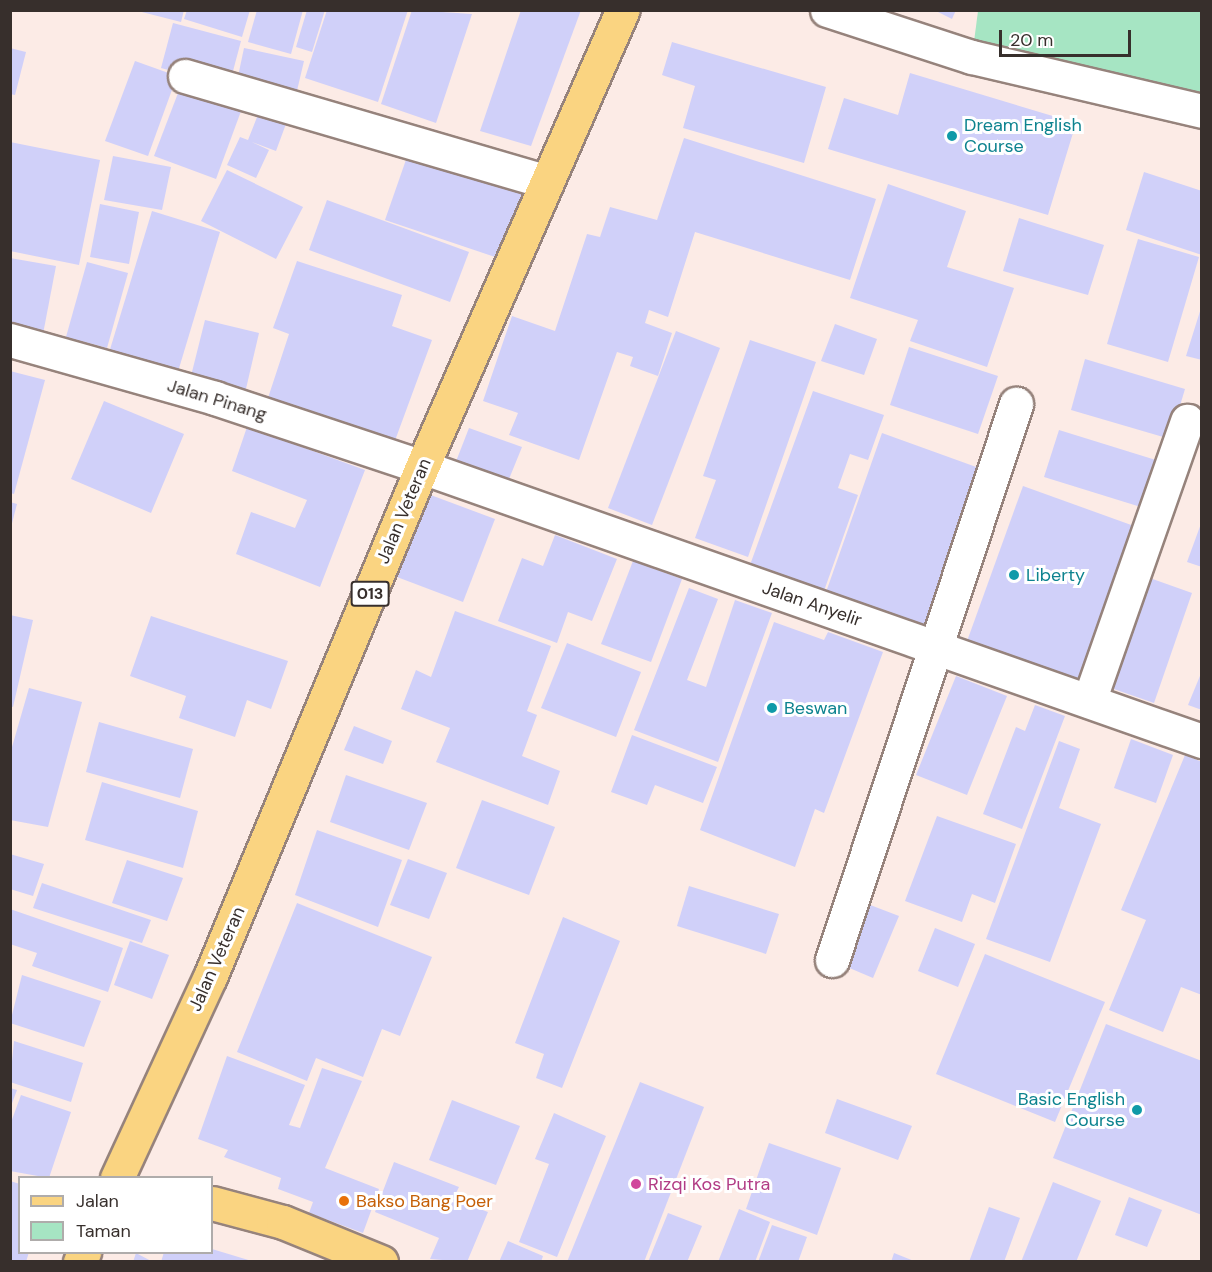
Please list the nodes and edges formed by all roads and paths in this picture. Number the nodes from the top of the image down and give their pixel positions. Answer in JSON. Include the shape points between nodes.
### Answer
{"nodes":[{"id":1,"x":623,"y":10,"type":"edge"},
{"id":2,"x":827,"y":10,"type":"edge"},
{"id":3,"x":184,"y":76,"type":"dead end"},
{"id":4,"x":1202,"y":111,"type":"edge"},
{"id":5,"x":547,"y":182,"type":"junction"},
{"id":6,"x":10,"y":340,"type":"edge"},
{"id":7,"x":1016,"y":404,"type":"dead end"},
{"id":8,"x":1187,"y":421,"type":"dead end"},
{"id":9,"x":422,"y":467,"type":"junction"},
{"id":10,"x":937,"y":647,"type":"junction"},
{"id":11,"x":1089,"y":701,"type":"junction"},
{"id":12,"x":1202,"y":741,"type":"edge"},
{"id":13,"x":832,"y":960,"type":"dead end"},
{"id":14,"x":118,"y":1176,"type":"edge"},
{"id":15,"x":213,"y":1203,"type":"edge"},
{"id":16,"x":381,"y":1262,"type":"edge"}],
"edges":[{"from":1,"to":5,"type":"main road","name":"Jalan Veteran","number":"013"},
{"from":2,"to":4,"type":"street","via":[[972,57]]},
{"from":3,"to":5,"type":"street"},
{"from":5,"to":9,"type":"main road","name":"Jalan Veteran","number":"013"},
{"from":6,"to":9,"type":"street","name":"Jalan Pinang","via":[[214,398]]},
{"from":7,"to":10,"type":"street"},
{"from":8,"to":11,"type":"street"},
{"from":9,"to":10,"type":"street","name":"Jalan Anyelir"},
{"from":9,"to":14,"type":"main road","name":"Jalan Veteran","number":"013","via":[[210,978]]},
{"from":10,"to":11,"type":"street","name":"Jalan Anyelir"},
{"from":10,"to":13,"type":"street"},
{"from":11,"to":12,"type":"street","name":"Jalan Anyelir"},
{"from":15,"to":16,"type":"main road","via":[[283,1222]]}]}
